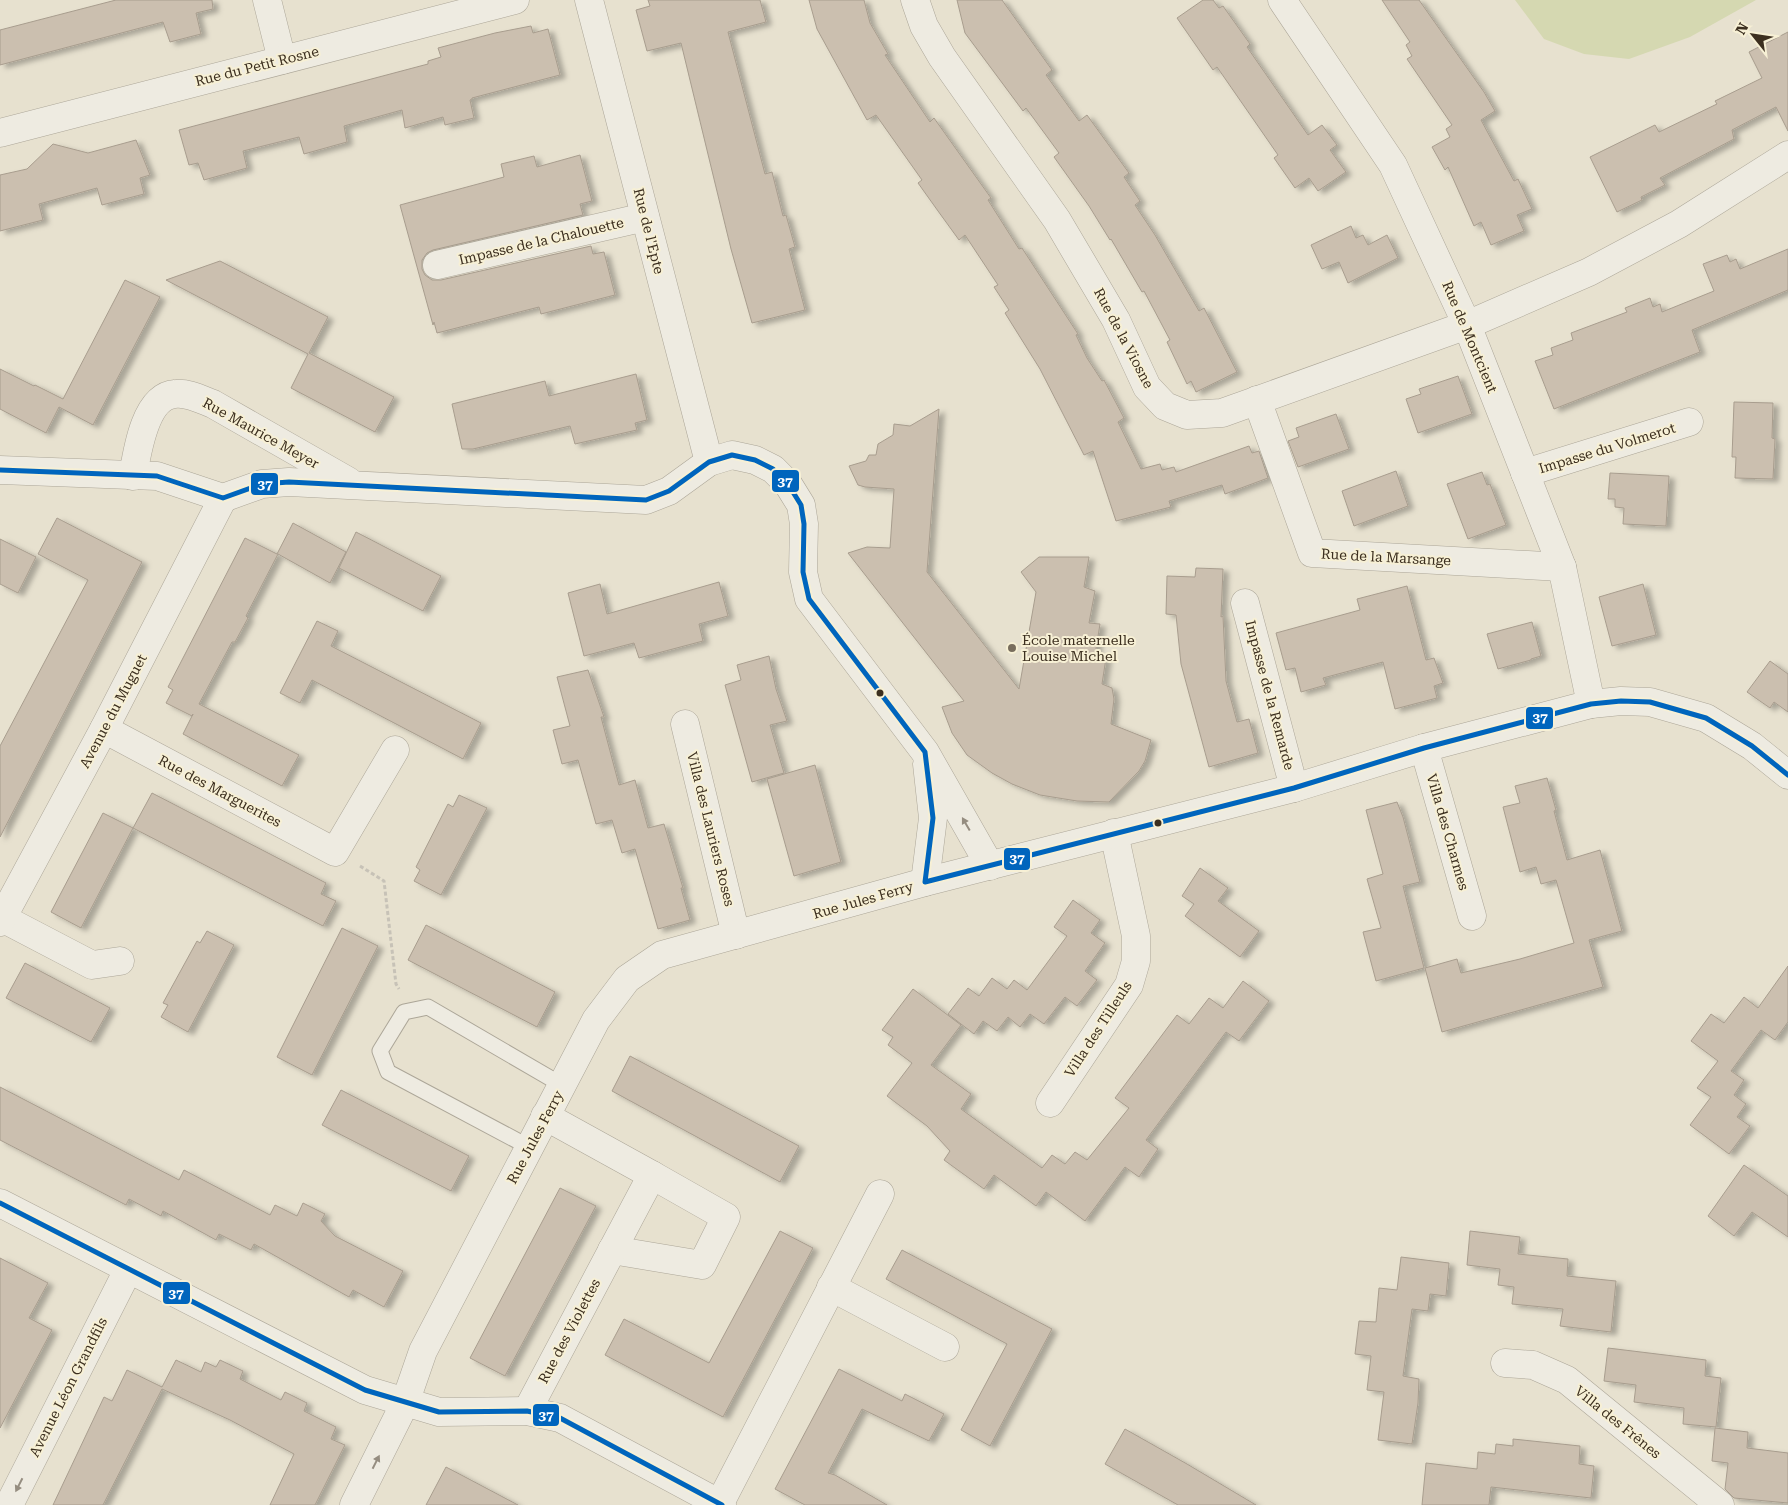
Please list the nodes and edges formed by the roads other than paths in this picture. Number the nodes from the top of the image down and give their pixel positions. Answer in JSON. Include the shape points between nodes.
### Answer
{"nodes":[{"id":1,"x":267,"y":0,"type":"edge"},
{"id":2,"x":515,"y":0,"type":"edge"},
{"id":3,"x":589,"y":0,"type":"edge"},
{"id":4,"x":915,"y":0,"type":"edge"},
{"id":5,"x":1282,"y":0,"type":"edge"},
{"id":6,"x":282,"y":60,"type":"junction"},
{"id":7,"x":0,"y":133,"type":"edge"},
{"id":8,"x":1788,"y":155,"type":"edge"},
{"id":9,"x":645,"y":217,"type":"junction"},
{"id":10,"x":437,"y":265,"type":"dead end"},
{"id":11,"x":1467,"y":325,"type":"junction"},
{"id":12,"x":1257,"y":400,"type":"junction"},
{"id":13,"x":1689,"y":422,"type":"dead end"},
{"id":14,"x":709,"y":462,"type":"junction"},
{"id":15,"x":0,"y":470,"type":"edge"},
{"id":16,"x":1525,"y":473,"type":"junction"},
{"id":17,"x":133,"y":476,"type":"junction"},
{"id":18,"x":352,"y":484,"type":"junction"},
{"id":19,"x":222,"y":498,"type":"junction"},
{"id":20,"x":1562,"y":566,"type":"junction"},
{"id":21,"x":1246,"y":603,"type":"dead end"},
{"id":22,"x":1591,"y":704,"type":"junction"},
{"id":23,"x":685,"y":724,"type":"dead end"},
{"id":24,"x":104,"y":729,"type":"junction"},
{"id":25,"x":1424,"y":748,"type":"junction"},
{"id":26,"x":395,"y":750,"type":"dead end"},
{"id":27,"x":926,"y":752,"type":"junction"},
{"id":28,"x":1788,"y":774,"type":"edge"},
{"id":29,"x":1294,"y":788,"type":"junction"},
{"id":30,"x":1114,"y":833,"type":"junction"},
{"id":31,"x":990,"y":866,"type":"junction"},
{"id":32,"x":926,"y":882,"type":"junction"},
{"id":33,"x":1472,"y":916,"type":"dead end"},
{"id":34,"x":1,"y":920,"type":"edge"},
{"id":35,"x":736,"y":935,"type":"junction"},
{"id":36,"x":120,"y":961,"type":"dead end"},
{"id":37,"x":562,"y":1085,"type":"junction"},
{"id":38,"x":1050,"y":1102,"type":"dead end"},
{"id":39,"x":545,"y":1116,"type":"junction"},
{"id":40,"x":529,"y":1147,"type":"junction"},
{"id":41,"x":652,"y":1175,"type":"junction"},
{"id":42,"x":880,"y":1194,"type":"dead end"},
{"id":43,"x":0,"y":1203,"type":"edge"},
{"id":44,"x":612,"y":1250,"type":"junction"},
{"id":45,"x":128,"y":1270,"type":"junction"},
{"id":46,"x":831,"y":1287,"type":"junction"},
{"id":47,"x":945,"y":1346,"type":"dead end"},
{"id":48,"x":1505,"y":1363,"type":"dead end"},
{"id":49,"x":406,"y":1403,"type":"junction"},
{"id":50,"x":527,"y":1411,"type":"junction"},
{"id":51,"x":9,"y":1505,"type":"edge"},
{"id":52,"x":354,"y":1505,"type":"edge"},
{"id":53,"x":720,"y":1505,"type":"edge"},
{"id":54,"x":1720,"y":1505,"type":"edge"}],
"edges":[{"from":1,"to":6,"type":"street"},
{"from":2,"to":6,"type":"street","name":"Rue du Petit Rosne"},
{"from":3,"to":9,"type":"street","name":"Rue de l'Epte"},
{"from":4,"to":12,"type":"street","name":"Rue de la Viosne","via":[[924,26],[942,57],[1057,220],[1116,320],[1147,387],[1165,406],[1187,415],[1222,413]]},
{"from":5,"to":11,"type":"street","name":"Rue de Montcient","via":[[1394,165]]},
{"from":6,"to":7,"type":"street","name":"Rue du Petit Rosne"},
{"from":8,"to":11,"type":"street","name":"Rue de la Viosne","via":[[1679,224],[1589,272]]},
{"from":9,"to":10,"type":"street","name":"Impasse de la Chalouette"},
{"from":9,"to":14,"type":"street","name":"Rue de l'Epte"},
{"from":11,"to":12,"type":"street","name":"Rue de la Viosne"},
{"from":11,"to":16,"type":"street","name":"Rue de Montcient"},
{"from":12,"to":20,"type":"street","name":"Rue de la Marsange","via":[[1312,553]]},
{"from":13,"to":16,"type":"street","name":"Impasse du Volmerot"},
{"from":14,"to":18,"type":"street","name":"Rue Maurice Meyer","via":[[669,492],[646,500]]},
{"from":14,"to":27,"type":"street","name":"Rue Maurice Meyer","via":[[732,455],[755,460],[773,469],[788,484],[801,505],[803,572],[809,598]]},
{"from":15,"to":17,"type":"street"},
{"from":16,"to":20,"type":"street","name":"Rue de Montcient"},
{"from":17,"to":18,"type":"street","name":"Rue Maurice Meyer","via":[[140,440],[150,414],[160,401],[175,393],[213,404]]},
{"from":17,"to":19,"type":"street","via":[[157,476]]},
{"from":18,"to":19,"type":"street","name":"Rue Maurice Meyer","via":[[262,484]]},
{"from":19,"to":24,"type":"street","name":"Avenue du Muguet"},
{"from":20,"to":22,"type":"street","name":"Rue de Montcient"},
{"from":21,"to":29,"type":"street","name":"Impasse de la Remarde"},
{"from":22,"to":25,"type":"street","name":"Rue Jules Ferry"},
{"from":22,"to":28,"type":"street","name":"Rue Jules Ferry","via":[[1650,702],[1706,718],[1752,746]]},
{"from":23,"to":35,"type":"street","name":"Villa des Lauriers Roses"},
{"from":24,"to":26,"type":"street","name":"Rue des Marguerites","via":[[335,852]]},
{"from":24,"to":34,"type":"street","name":"Avenue du Muguet"},
{"from":25,"to":29,"type":"street","name":"Rue Jules Ferry"},
{"from":25,"to":33,"type":"street","name":"Villa des Charmes"},
{"from":31,"to":27,"type":"street","name":"Rue Maurice Meyer","one_way":true},
{"from":27,"to":32,"type":"street","via":[[933,818]]},
{"from":29,"to":30,"type":"street","name":"Rue Jules Ferry"},
{"from":30,"to":31,"type":"street","name":"Rue Jules Ferry"},
{"from":30,"to":38,"type":"street","name":"Villa des Tilleuls","via":[[1136,936],[1136,960],[1129,985]]},
{"from":31,"to":32,"type":"street","name":"Rue Jules Ferry"},
{"from":32,"to":35,"type":"street","name":"Rue Jules Ferry"},
{"from":34,"to":36,"type":"street","via":[[92,965]]},
{"from":35,"to":37,"type":"street","name":"Rue Jules Ferry","via":[[662,955],[627,979],[596,1020]]},
{"from":37,"to":39,"type":"street","name":"Rue Jules Ferry"},
{"from":37,"to":40,"type":"lane","via":[[428,1007],[404,1012],[380,1051],[388,1072]]},
{"from":39,"to":40,"type":"street","name":"Rue Jules Ferry"},
{"from":39,"to":41,"type":"street"},
{"from":40,"to":49,"type":"street","name":"Rue Jules Ferry","via":[[423,1351]]},
{"from":41,"to":44,"type":"street","name":"Rue des Violettes"},
{"from":41,"to":44,"type":"street","via":[[726,1217],[702,1265]]},
{"from":42,"to":46,"type":"street"},
{"from":43,"to":45,"type":"street"},
{"from":44,"to":50,"type":"street","name":"Rue des Violettes"},
{"from":45,"to":49,"type":"street","via":[[365,1390]]},
{"from":45,"to":51,"type":"street","name":"Avenue Léon Grandfils","one_way":true},
{"from":46,"to":47,"type":"street"},
{"from":46,"to":53,"type":"street"},
{"from":48,"to":54,"type":"street","name":"Villa des Frênes","via":[[1534,1365],[1567,1380]]},
{"from":49,"to":50,"type":"street","via":[[439,1412]]},
{"from":52,"to":49,"type":"street","name":"Rue Jules Ferry","one_way":true},
{"from":50,"to":53,"type":"street","via":[[560,1418]]}]}
